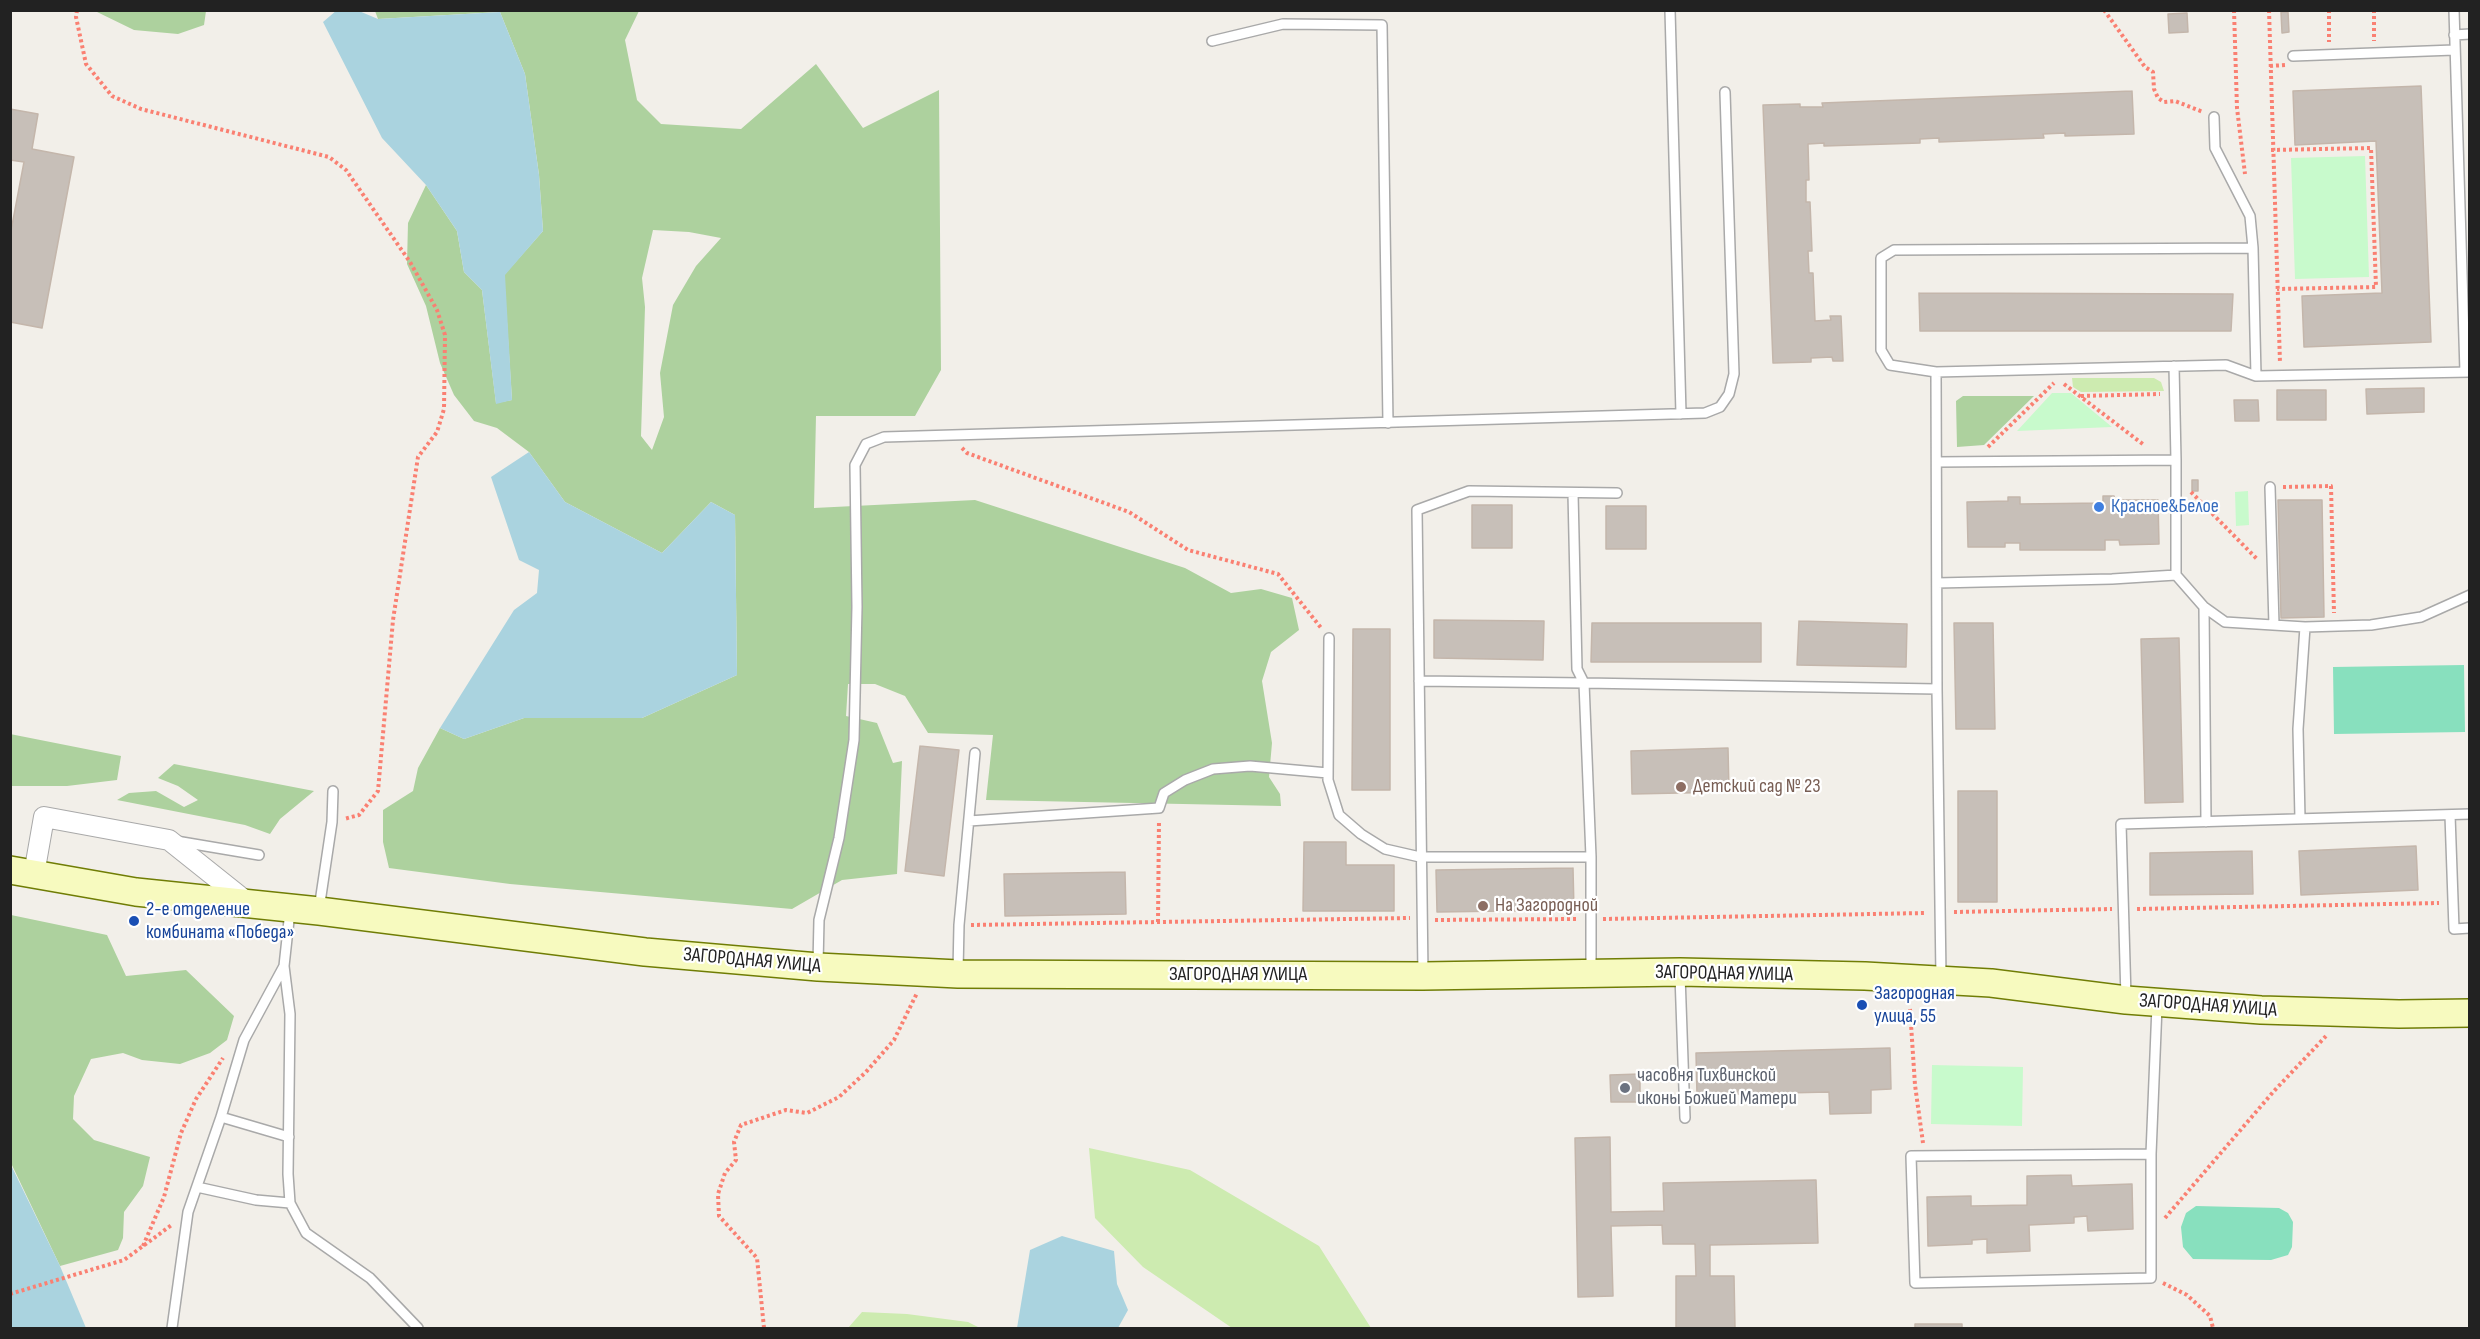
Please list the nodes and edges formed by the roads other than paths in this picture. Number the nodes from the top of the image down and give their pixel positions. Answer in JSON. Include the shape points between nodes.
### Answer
{"nodes":[{"id":1,"x":1670,"y":10,"type":"edge"},
{"id":2,"x":2454,"y":10,"type":"edge"},
{"id":3,"x":2469,"y":34,"type":"edge"},
{"id":4,"x":2454,"y":35,"type":"junction"},
{"id":5,"x":1212,"y":41,"type":"dead end"},
{"id":6,"x":2454,"y":50,"type":"junction"},
{"id":7,"x":2293,"y":56,"type":"dead end"},
{"id":8,"x":1725,"y":92,"type":"dead end"},
{"id":9,"x":2214,"y":117,"type":"road end"},
{"id":10,"x":2253,"y":248,"type":"junction"},
{"id":11,"x":2174,"y":366,"type":"junction"},
{"id":12,"x":1936,"y":372,"type":"junction"},
{"id":13,"x":2468,"y":372,"type":"edge"},
{"id":14,"x":2256,"y":376,"type":"junction"},
{"id":15,"x":1681,"y":414,"type":"junction"},
{"id":16,"x":1388,"y":423,"type":"junction"},
{"id":17,"x":2175,"y":460,"type":"junction"},
{"id":18,"x":1937,"y":462,"type":"junction"},
{"id":19,"x":2270,"y":487,"type":"road end"},
{"id":20,"x":1573,"y":493,"type":"junction"},
{"id":21,"x":1617,"y":493,"type":"dead end"},
{"id":22,"x":2176,"y":575,"type":"junction"},
{"id":23,"x":1937,"y":583,"type":"junction"},
{"id":24,"x":2469,"y":595,"type":"edge"},
{"id":25,"x":2204,"y":607,"type":"junction"},
{"id":26,"x":2274,"y":625,"type":"junction"},
{"id":27,"x":2306,"y":627,"type":"junction"},
{"id":28,"x":1329,"y":638,"type":"road end"},
{"id":29,"x":1419,"y":681,"type":"junction"},
{"id":30,"x":1584,"y":683,"type":"junction"},
{"id":31,"x":1937,"y":689,"type":"junction"},
{"id":32,"x":975,"y":753,"type":"dead end"},
{"id":33,"x":1328,"y":773,"type":"junction"},
{"id":34,"x":333,"y":791,"type":"dead end"},
{"id":35,"x":2469,"y":814,"type":"edge"},
{"id":36,"x":2450,"y":815,"type":"junction"},
{"id":37,"x":2300,"y":819,"type":"junction"},
{"id":38,"x":969,"y":821,"type":"junction"},
{"id":39,"x":2206,"y":822,"type":"junction"},
{"id":40,"x":169,"y":840,"type":"junction"},
{"id":41,"x":259,"y":855,"type":"dead end"},
{"id":42,"x":1420,"y":857,"type":"junction"},
{"id":43,"x":1591,"y":857,"type":"junction"},
{"id":44,"x":22,"y":872,"type":"edge"},
{"id":45,"x":248,"y":903,"type":"junction"},
{"id":46,"x":290,"y":908,"type":"junction"},
{"id":47,"x":319,"y":911,"type":"junction"},
{"id":48,"x":2469,"y":928,"type":"edge"},
{"id":49,"x":284,"y":966,"type":"junction"},
{"id":50,"x":818,"y":967,"type":"junction"},
{"id":51,"x":1680,"y":972,"type":"junction"},
{"id":52,"x":1591,"y":973,"type":"junction"},
{"id":53,"x":958,"y":974,"type":"junction"},
{"id":54,"x":1423,"y":976,"type":"junction"},
{"id":55,"x":1941,"y":979,"type":"junction"},
{"id":56,"x":2126,"y":1000,"type":"junction"},
{"id":57,"x":2158,"y":1003,"type":"junction"},
{"id":58,"x":2469,"y":1013,"type":"edge"},
{"id":59,"x":221,"y":1117,"type":"junction"},
{"id":60,"x":1686,"y":1118,"type":"dead end"},
{"id":61,"x":289,"y":1137,"type":"junction"},
{"id":62,"x":2151,"y":1154,"type":"junction"},
{"id":63,"x":197,"y":1187,"type":"junction"},
{"id":64,"x":290,"y":1203,"type":"junction"},
{"id":65,"x":172,"y":1329,"type":"edge"},
{"id":66,"x":418,"y":1329,"type":"edge"}],
"edges":[{"from":1,"to":15,"type":"lane"},
{"from":2,"to":4,"type":"lane"},
{"from":3,"to":4,"type":"lane"},
{"from":4,"to":6,"type":"lane"},
{"from":5,"to":16,"type":"lane","via":[[1283,24],[1382,25]]},
{"from":6,"to":7,"type":"lane"},
{"from":6,"to":13,"type":"lane"},
{"from":8,"to":15,"type":"lane","via":[[1734,374],[1729,394],[1720,407],[1705,413]]},
{"from":9,"to":10,"type":"lane","via":[[2215,148],[2250,216]]},
{"from":10,"to":12,"type":"lane","via":[[1894,250],[1881,258],[1881,350],[1890,365]]},
{"from":10,"to":14,"type":"lane"},
{"from":11,"to":12,"type":"lane"},
{"from":11,"to":14,"type":"lane","via":[[2226,365]]},
{"from":11,"to":17,"type":"lane"},
{"from":12,"to":18,"type":"lane"},
{"from":13,"to":14,"type":"lane"},
{"from":15,"to":16,"type":"lane"},
{"from":16,"to":50,"type":"lane","via":[[884,437],[866,444],[855,465],[854,740],[839,838],[819,921]]},
{"from":17,"to":18,"type":"lane"},
{"from":17,"to":22,"type":"lane"},
{"from":18,"to":23,"type":"lane"},
{"from":19,"to":26,"type":"lane"},
{"from":20,"to":21,"type":"lane"},
{"from":20,"to":29,"type":"lane","via":[[1469,491],[1418,510]]},
{"from":20,"to":30,"type":"lane","via":[[1577,669]]},
{"from":22,"to":23,"type":"lane"},
{"from":22,"to":25,"type":"lane"},
{"from":23,"to":31,"type":"lane"},
{"from":24,"to":27,"type":"lane","via":[[2421,617],[2372,625]]},
{"from":25,"to":26,"type":"lane","via":[[2224,622]]},
{"from":25,"to":39,"type":"lane"},
{"from":26,"to":27,"type":"lane"},
{"from":27,"to":37,"type":"lane","via":[[2298,729]]},
{"from":28,"to":33,"type":"lane"},
{"from":29,"to":30,"type":"lane"},
{"from":29,"to":42,"type":"lane"},
{"from":30,"to":31,"type":"lane"},
{"from":30,"to":43,"type":"lane"},
{"from":31,"to":55,"type":"lane"},
{"from":32,"to":38,"type":"lane"},
{"from":33,"to":38,"type":"lane","via":[[1250,766],[1213,769],[1164,793],[1160,808]]},
{"from":33,"to":42,"type":"lane","via":[[1339,814],[1385,849]]},
{"from":34,"to":47,"type":"lane"},
{"from":35,"to":36,"type":"lane"},
{"from":36,"to":37,"type":"lane"},
{"from":36,"to":48,"type":"lane","via":[[2454,929]]},
{"from":37,"to":39,"type":"lane"},
{"from":38,"to":53,"type":"lane"},
{"from":39,"to":56,"type":"lane","via":[[2121,824]]},
{"from":40,"to":41,"type":"lane"},
{"from":40,"to":44,"type":"street","via":[[44,817]]},
{"from":40,"to":45,"type":"street"},
{"from":42,"to":43,"type":"lane"},
{"from":42,"to":54,"type":"lane"},
{"from":43,"to":52,"type":"lane"},
{"from":44,"to":45,"type":"main road","name":"ЗАГОРОДНАЯ УЛИЦА","via":[[136,892]]},
{"from":45,"to":46,"type":"main road","name":"ЗАГОРОДНАЯ УЛИЦА"},
{"from":46,"to":47,"type":"main road","name":"ЗАГОРОДНАЯ УЛИЦА"},
{"from":46,"to":49,"type":"lane"},
{"from":47,"to":50,"type":"main road","name":"ЗАГОРОДНАЯ УЛИЦА","via":[[645,952]]},
{"from":49,"to":59,"type":"lane","via":[[244,1040]]},
{"from":49,"to":61,"type":"lane","via":[[290,1014]]},
{"from":50,"to":53,"type":"main road","name":"ЗАГОРОДНАЯ УЛИЦА"},
{"from":51,"to":52,"type":"main road","name":"ЗАГОРОДНАЯ УЛИЦА"},
{"from":51,"to":55,"type":"main road","name":"ЗАГОРОДНАЯ УЛИЦА"},
{"from":51,"to":60,"type":"lane"},
{"from":52,"to":54,"type":"main road","name":"ЗАГОРОДНАЯ УЛИЦА"},
{"from":53,"to":54,"type":"main road","name":"ЗАГОРОДНАЯ УЛИЦА"},
{"from":55,"to":56,"type":"main road","name":"ЗАГОРОДНАЯ УЛИЦА"},
{"from":56,"to":57,"type":"main road","name":"ЗАГОРОДНАЯ УЛИЦА"},
{"from":57,"to":58,"type":"main road","name":"ЗАГОРОДНАЯ УЛИЦА","via":[[2347,1013]]},
{"from":57,"to":62,"type":"lane"},
{"from":59,"to":61,"type":"lane"},
{"from":59,"to":63,"type":"lane"},
{"from":61,"to":64,"type":"lane"},
{"from":62,"to":62,"type":"lane","via":[[1911,1156],[1915,1283],[2151,1278]]},
{"from":63,"to":64,"type":"lane"},
{"from":63,"to":65,"type":"lane","via":[[188,1212]]},
{"from":64,"to":66,"type":"lane","via":[[306,1233],[370,1278]]}]}
